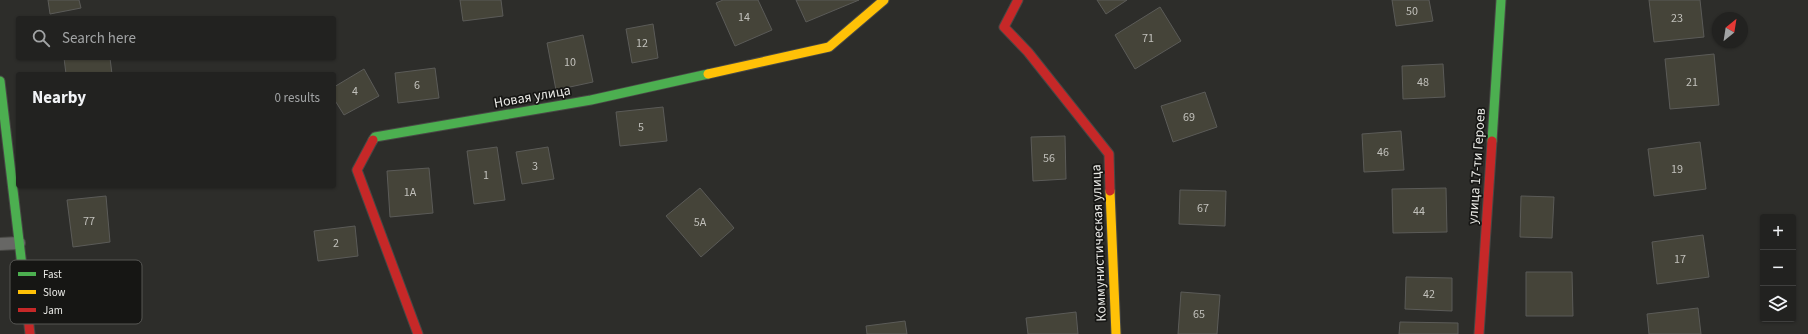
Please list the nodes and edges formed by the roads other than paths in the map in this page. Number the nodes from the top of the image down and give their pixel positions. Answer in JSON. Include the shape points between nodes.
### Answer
{"nodes":[{"id":1,"x":884,"y":0,"type":"edge"},
{"id":2,"x":1018,"y":0,"type":"edge"},
{"id":3,"x":1501,"y":0,"type":"edge"},
{"id":4,"x":0,"y":81,"type":"edge"},
{"id":5,"x":19,"y":243,"type":"junction"},
{"id":6,"x":0,"y":244,"type":"edge"},
{"id":7,"x":21,"y":260,"type":"edge"},
{"id":8,"x":29,"y":324,"type":"edge"},
{"id":9,"x":30,"y":334,"type":"edge"},
{"id":10,"x":418,"y":334,"type":"edge"},
{"id":11,"x":1116,"y":334,"type":"edge"},
{"id":12,"x":1479,"y":334,"type":"edge"}],
"edges":[{"from":1,"to":10,"type":"street","name":"Новая улица","via":[[829,47],[591,100],[375,137],[357,170]]},
{"from":2,"to":11,"type":"street","name":"Коммунистическая улица","via":[[1004,27],[1028,52],[1109,154]]},
{"from":3,"to":12,"type":"street","name":"улица 17-ти Героев"},
{"from":4,"to":5,"type":"street"},
{"from":5,"to":6,"type":"lane"},
{"from":5,"to":7,"type":"street"},
{"from":8,"to":9,"type":"street"}]}
